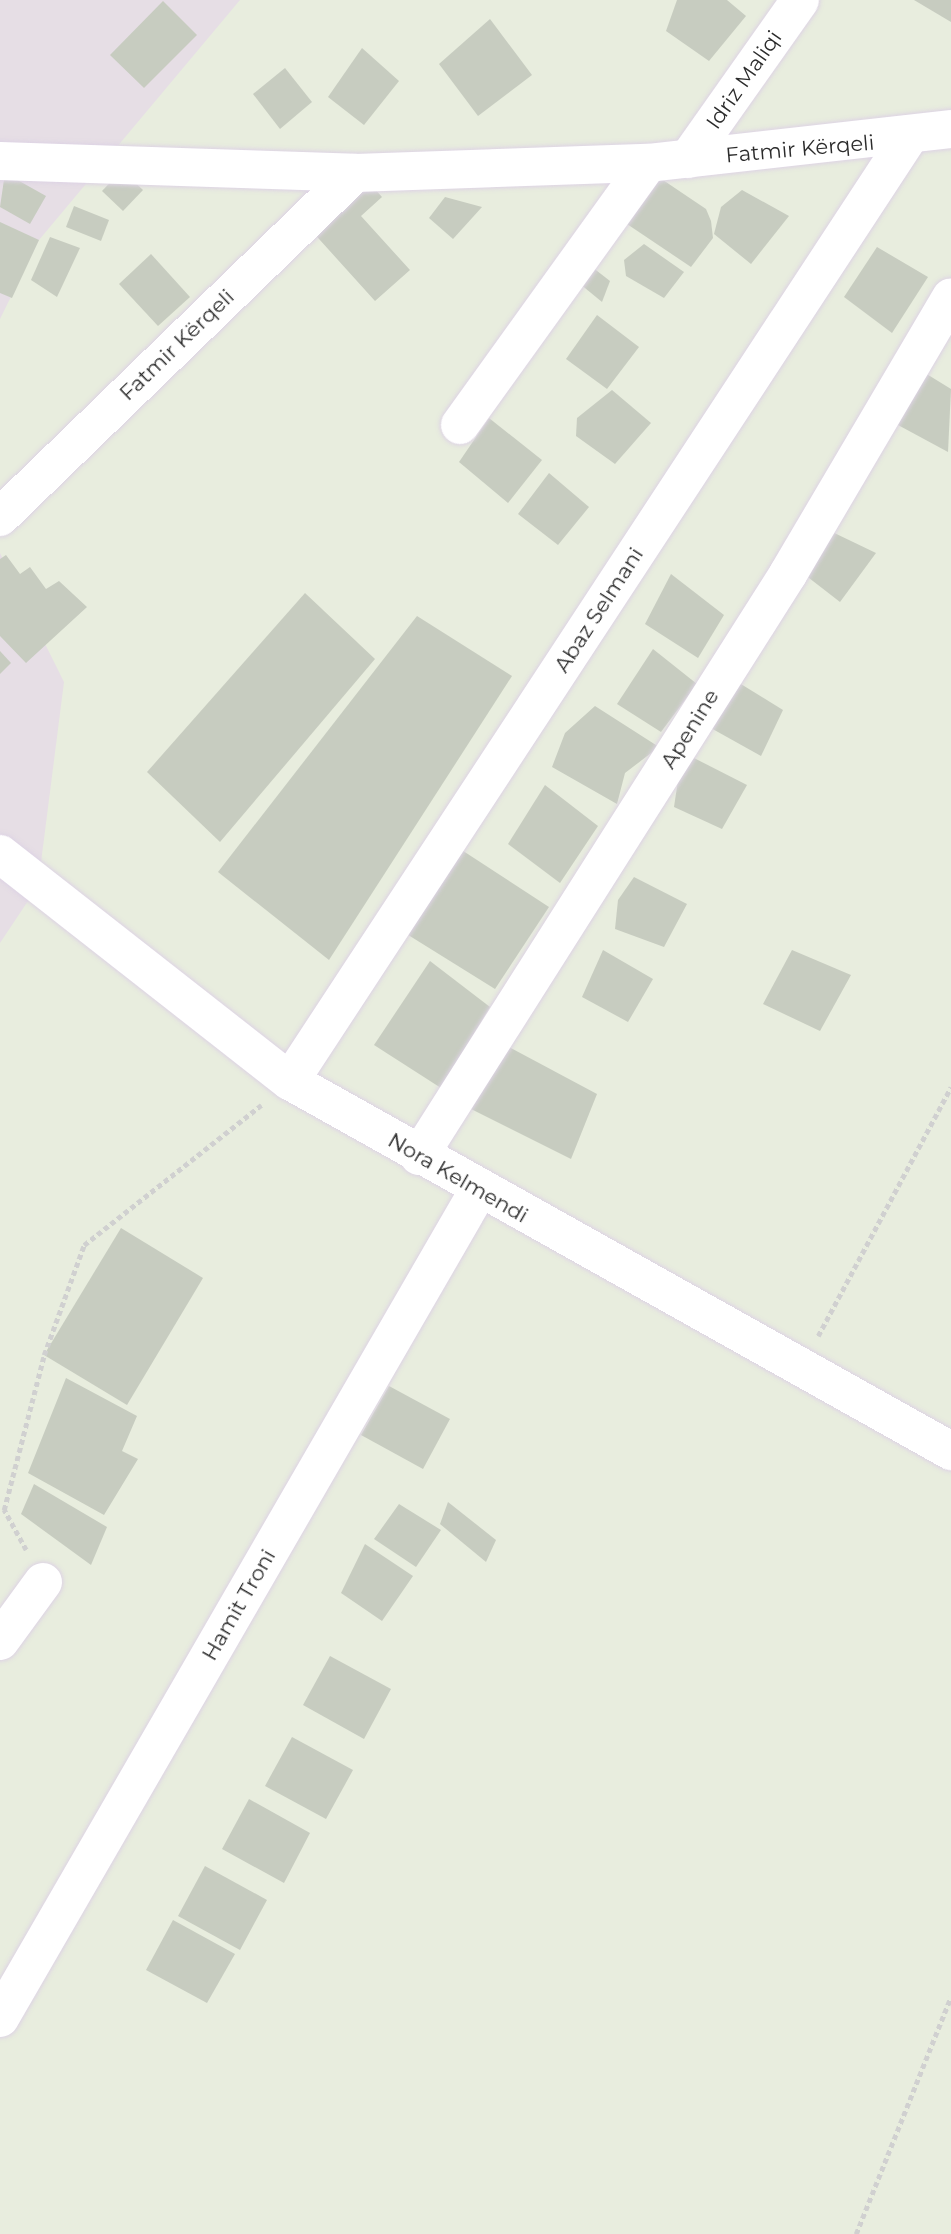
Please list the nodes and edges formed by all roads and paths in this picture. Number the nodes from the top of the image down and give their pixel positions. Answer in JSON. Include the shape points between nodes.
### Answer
{"nodes":[{"id":1,"x":800,"y":0,"type":"edge"},
{"id":2,"x":951,"y":129,"type":"edge"},
{"id":3,"x":908,"y":138,"type":"junction"},
{"id":4,"x":688,"y":159,"type":"junction"},
{"id":5,"x":0,"y":161,"type":"edge"},
{"id":6,"x":648,"y":163,"type":"junction"},
{"id":7,"x":355,"y":173,"type":"junction"},
{"id":8,"x":951,"y":297,"type":"edge"},
{"id":9,"x":460,"y":425,"type":"dead end"},
{"id":10,"x":0,"y":517,"type":"edge"},
{"id":11,"x":0,"y":854,"type":"edge"},
{"id":12,"x":290,"y":1081,"type":"junction"},
{"id":13,"x":951,"y":1087,"type":"edge"},
{"id":14,"x":419,"y":1156,"type":"junction"},
{"id":15,"x":478,"y":1191,"type":"junction"},
{"id":16,"x":801,"y":1369,"type":"junction"},
{"id":17,"x":951,"y":1451,"type":"edge"},
{"id":18,"x":43,"y":1582,"type":"joint"},
{"id":19,"x":0,"y":1641,"type":"edge"},
{"id":20,"x":951,"y":1997,"type":"edge"},
{"id":21,"x":0,"y":2018,"type":"edge"},
{"id":22,"x":856,"y":2234,"type":"edge"}],
"edges":[{"from":1,"to":4,"type":"street","name":"Idriz Maliqi"},
{"from":2,"to":3,"type":"street","name":"Fatmir Kërqeli"},
{"from":3,"to":4,"type":"street","name":"Fatmir Kërqeli"},
{"from":3,"to":12,"type":"street","name":"Abaz Selmani"},
{"from":4,"to":6,"type":"street","name":"Fatmir Kërqeli"},
{"from":5,"to":7,"type":"street","name":"Fatmir Kërqeli"},
{"from":6,"to":7,"type":"street","name":"Fatmir Kërqeli"},
{"from":6,"to":9,"type":"street"},
{"from":7,"to":10,"type":"street","name":"Fatmir Kërqeli"},
{"from":8,"to":14,"type":"street","name":"Apenine","via":[[788,574]]},
{"from":11,"to":12,"type":"street","name":"Nora Kelmendi"},
{"from":12,"to":14,"type":"street","name":"Nora Kelmendi"},
{"from":12,"to":18,"type":"path","via":[[84,1245],[44,1355],[4,1510]]},
{"from":13,"to":16,"type":"path"},
{"from":14,"to":15,"type":"street","name":"Nora Kelmendi"},
{"from":15,"to":16,"type":"street","name":"Nora Kelmendi"},
{"from":15,"to":21,"type":"street","name":"Hamit Troni"},
{"from":16,"to":17,"type":"street","name":"Nora Kelmendi"},
{"from":18,"to":19,"type":"street"},
{"from":20,"to":22,"type":"path"}]}
